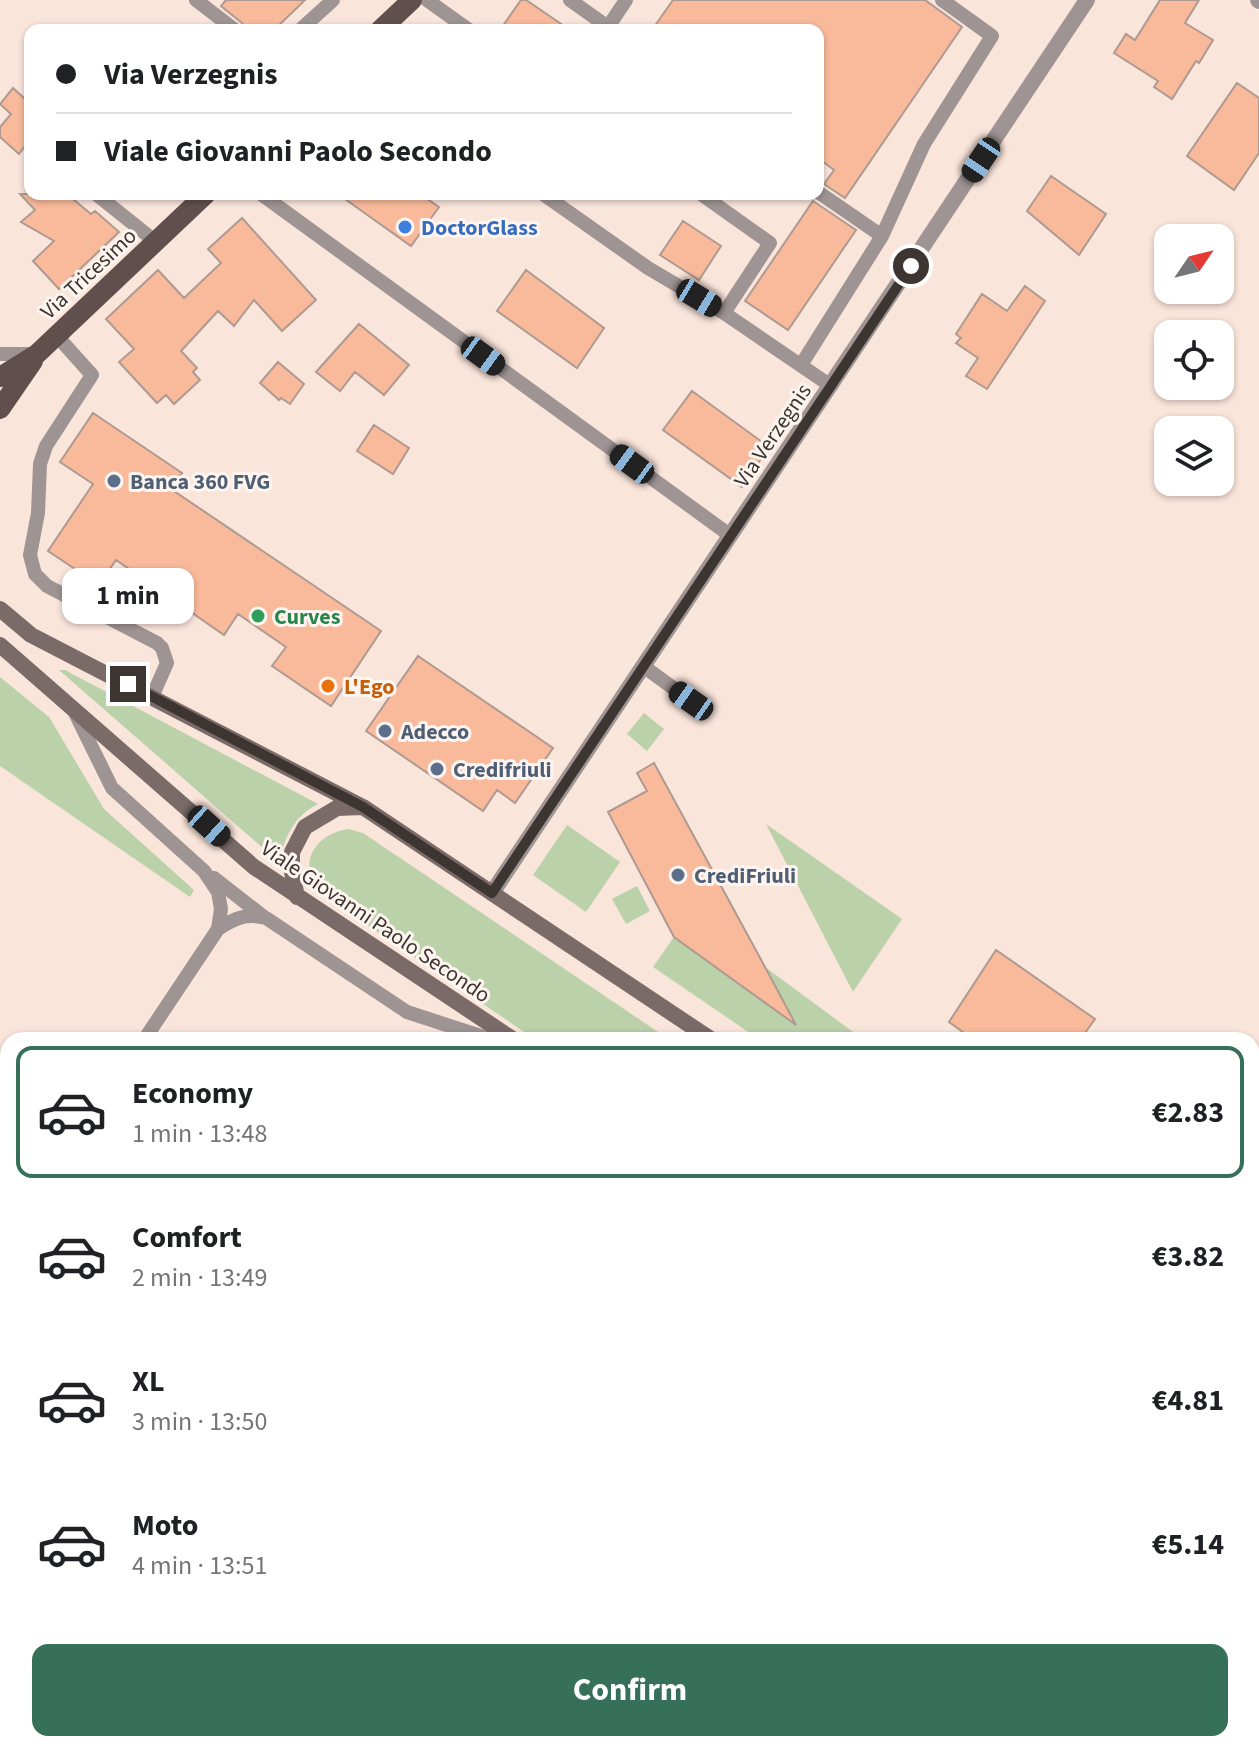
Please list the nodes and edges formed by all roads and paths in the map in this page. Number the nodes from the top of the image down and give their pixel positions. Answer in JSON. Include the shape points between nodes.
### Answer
{"nodes":[{"id":1,"x":196,"y":0,"type":"edge"},
{"id":2,"x":333,"y":0,"type":"edge"},
{"id":3,"x":412,"y":0,"type":"edge"},
{"id":4,"x":427,"y":0,"type":"edge"},
{"id":5,"x":570,"y":0,"type":"edge"},
{"id":6,"x":626,"y":0,"type":"edge"},
{"id":7,"x":942,"y":0,"type":"edge"},
{"id":8,"x":1087,"y":0,"type":"edge"},
{"id":9,"x":227,"y":24,"type":"edge"},
{"id":10,"x":307,"y":24,"type":"edge"},
{"id":11,"x":386,"y":24,"type":"edge"},
{"id":12,"x":461,"y":24,"type":"edge"},
{"id":13,"x":604,"y":24,"type":"edge"},
{"id":14,"x":612,"y":24,"type":"edge"},
{"id":15,"x":824,"y":196,"type":"edge"},
{"id":16,"x":104,"y":200,"type":"edge"},
{"id":17,"x":200,"y":200,"type":"edge"},
{"id":18,"x":269,"y":200,"type":"edge"},
{"id":19,"x":552,"y":200,"type":"edge"},
{"id":20,"x":709,"y":200,"type":"edge"},
{"id":21,"x":882,"y":236,"type":"junction"},
{"id":22,"x":156,"y":242,"type":"junction"},
{"id":23,"x":724,"y":313,"type":"junction"},
{"id":24,"x":57,"y":336,"type":"junction"},
{"id":25,"x":0,"y":354,"type":"edge"},
{"id":26,"x":37,"y":354,"type":"junction"},
{"id":27,"x":801,"y":365,"type":"junction"},
{"id":28,"x":0,"y":368,"type":"edge"},
{"id":29,"x":0,"y":377,"type":"edge"},
{"id":30,"x":831,"y":386,"type":"junction"},
{"id":31,"x":0,"y":409,"type":"edge"},
{"id":32,"x":731,"y":536,"type":"junction"},
{"id":33,"x":0,"y":609,"type":"edge"},
{"id":34,"x":0,"y":645,"type":"edge"},
{"id":35,"x":643,"y":666,"type":"junction"},
{"id":36,"x":152,"y":697,"type":"junction"},
{"id":37,"x":691,"y":701,"type":"dead end"},
{"id":38,"x":71,"y":704,"type":"junction"},
{"id":39,"x":363,"y":807,"type":"junction"},
{"id":40,"x":204,"y":871,"type":"junction"},
{"id":41,"x":492,"y":893,"type":"junction"},
{"id":42,"x":297,"y":897,"type":"junction"},
{"id":43,"x":266,"y":918,"type":"junction"},
{"id":44,"x":218,"y":929,"type":"junction"},
{"id":45,"x":149,"y":1032,"type":"edge"},
{"id":46,"x":468,"y":1032,"type":"edge"},
{"id":47,"x":502,"y":1032,"type":"edge"},
{"id":48,"x":700,"y":1032,"type":"edge"}],
"edges":[{"from":1,"to":9,"type":"lane"},
{"from":2,"to":10,"type":"lane"},
{"from":3,"to":11,"type":"main road"},
{"from":4,"to":12,"type":"lane"},
{"from":5,"to":13,"type":"lane"},
{"from":6,"to":14,"type":"lane"},
{"from":7,"to":21,"type":"lane","via":[[992,36],[924,144]]},
{"from":8,"to":30,"type":"street","name":"Via Verzegnis"},
{"from":15,"to":21,"type":"lane"},
{"from":16,"to":22,"type":"lane"},
{"from":17,"to":22,"type":"main road","name":"Via Tricesimo"},
{"from":18,"to":32,"type":"lane"},
{"from":19,"to":23,"type":"lane","via":[[648,268]]},
{"from":20,"to":23,"type":"lane","via":[[770,243]]},
{"from":21,"to":27,"type":"lane"},
{"from":22,"to":24,"type":"main road","name":"Via Tricesimo"},
{"from":23,"to":27,"type":"lane"},
{"from":24,"to":26,"type":"main road","name":"Via Tricesimo"},
{"from":24,"to":36,"type":"lane","via":[[92,375],[43,455],[30,555],[35,574],[47,586],[162,648],[167,663]]},
{"from":25,"to":26,"type":"lane"},
{"from":26,"to":28,"type":"main road"},
{"from":26,"to":29,"type":"main road","name":"Via Tricesimo"},
{"from":26,"to":31,"type":"main road","name":"Via Tricesimo"},
{"from":27,"to":30,"type":"lane"},
{"from":30,"to":32,"type":"street","name":"Via Verzegnis"},
{"from":32,"to":35,"type":"street","name":"Via Verzegnis"},
{"from":33,"to":36,"type":"main road","via":[[31,635]]},
{"from":34,"to":38,"type":"main road","name":"Viale Giovanni Paolo Secondo"},
{"from":35,"to":37,"type":"lane"},
{"from":35,"to":41,"type":"street","name":"Via Verzegnis"},
{"from":36,"to":39,"type":"main road"},
{"from":38,"to":40,"type":"lane","via":[[112,788]]},
{"from":38,"to":42,"type":"main road","name":"Viale Giovanni Paolo Secondo","via":[[254,867]]},
{"from":39,"to":41,"type":"main road"},
{"from":39,"to":42,"type":"main road","via":[[337,808],[305,827],[292,852]]},
{"from":40,"to":43,"type":"lane"},
{"from":40,"to":44,"type":"lane","via":[[218,892]]},
{"from":41,"to":48,"type":"main road"},
{"from":42,"to":47,"type":"main road","name":"Viale Giovanni Paolo Secondo"},
{"from":43,"to":44,"type":"lane","via":[[243,916]]},
{"from":43,"to":46,"type":"lane","via":[[407,1012]]},
{"from":44,"to":45,"type":"lane"}]}
